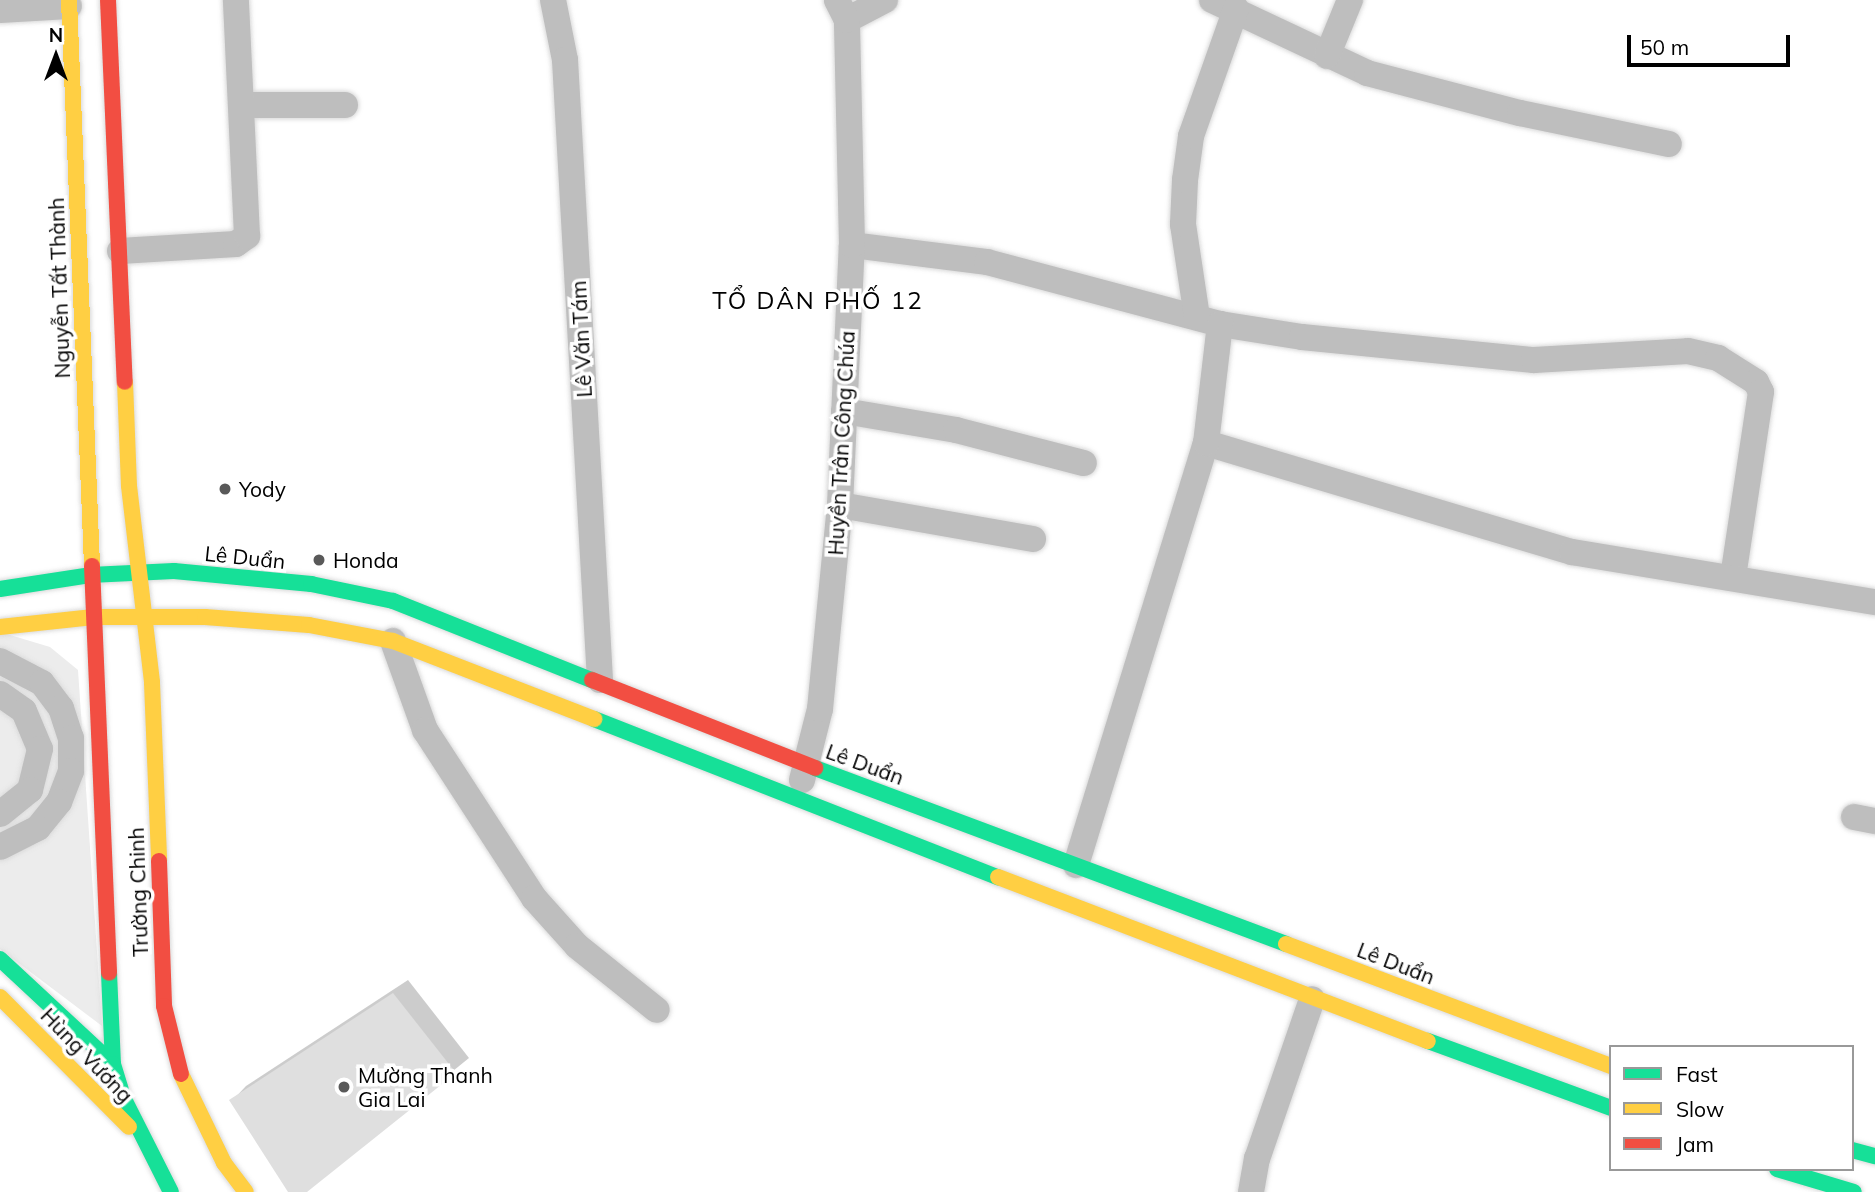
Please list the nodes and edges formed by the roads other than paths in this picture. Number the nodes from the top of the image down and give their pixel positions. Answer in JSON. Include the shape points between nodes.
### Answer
{"nodes":[{"id":1,"x":108,"y":0,"type":"edge"},
{"id":2,"x":236,"y":0,"type":"edge"},
{"id":3,"x":553,"y":0,"type":"edge"},
{"id":4,"x":885,"y":0,"type":"edge"},
{"id":5,"x":1350,"y":0,"type":"edge"},
{"id":6,"x":69,"y":3,"type":"edge"},
{"id":7,"x":1224,"y":4,"type":"edge"},
{"id":8,"x":0,"y":10,"type":"edge"},
{"id":9,"x":842,"y":10,"type":"edge"},
{"id":10,"x":1327,"y":56,"type":"junction"},
{"id":11,"x":242,"y":105,"type":"junction"},
{"id":12,"x":345,"y":105,"type":"dead end"},
{"id":13,"x":1669,"y":145,"type":"dead end"},
{"id":14,"x":852,"y":245,"type":"junction"},
{"id":15,"x":120,"y":251,"type":"junction"},
{"id":16,"x":1208,"y":321,"type":"junction"},
{"id":17,"x":844,"y":411,"type":"junction"},
{"id":18,"x":1206,"y":443,"type":"junction"},
{"id":19,"x":1084,"y":463,"type":"dead end"},
{"id":20,"x":840,"y":505,"type":"junction"},
{"id":21,"x":1033,"y":539,"type":"dead end"},
{"id":22,"x":139,"y":572,"type":"junction"},
{"id":23,"x":90,"y":575,"type":"junction"},
{"id":24,"x":1733,"y":577,"type":"junction"},
{"id":25,"x":0,"y":589,"type":"edge"},
{"id":26,"x":1875,"y":602,"type":"edge"},
{"id":27,"x":93,"y":617,"type":"junction"},
{"id":28,"x":144,"y":617,"type":"junction"},
{"id":29,"x":0,"y":626,"type":"edge"},
{"id":30,"x":393,"y":641,"type":"junction"},
{"id":31,"x":0,"y":661,"type":"edge"},
{"id":32,"x":600,"y":680,"type":"junction"},
{"id":33,"x":0,"y":694,"type":"edge"},
{"id":34,"x":807,"y":765,"type":"junction"},
{"id":35,"x":67,"y":780,"type":"junction"},
{"id":36,"x":102,"y":792,"type":"junction"},
{"id":37,"x":796,"y":800,"type":"junction"},
{"id":38,"x":0,"y":814,"type":"edge"},
{"id":39,"x":0,"y":847,"type":"edge"},
{"id":40,"x":1076,"y":865,"type":"junction"},
{"id":41,"x":0,"y":959,"type":"edge"},
{"id":42,"x":0,"y":997,"type":"edge"},
{"id":43,"x":1312,"y":999,"type":"junction"},
{"id":44,"x":657,"y":1010,"type":"dead end"},
{"id":45,"x":113,"y":1064,"type":"junction"},
{"id":46,"x":1609,"y":1065,"type":"edge"},
{"id":47,"x":1609,"y":1107,"type":"edge"},
{"id":48,"x":145,"y":1144,"type":"junction"},
{"id":49,"x":1854,"y":1151,"type":"edge"},
{"id":50,"x":1875,"y":1156,"type":"edge"},
{"id":51,"x":1784,"y":1171,"type":"edge"},
{"id":52,"x":171,"y":1192,"type":"edge"},
{"id":53,"x":246,"y":1192,"type":"edge"},
{"id":54,"x":1251,"y":1192,"type":"edge"},
{"id":55,"x":1854,"y":1192,"type":"edge"}],
"edges":[{"from":1,"to":15,"type":"main road"},
{"from":2,"to":11,"type":"street"},
{"from":3,"to":32,"type":"street","name":"Lê Văn Tám","via":[[565,60]]},
{"from":4,"to":9,"type":"street"},
{"from":5,"to":10,"type":"street"},
{"from":6,"to":8,"type":"street"},
{"from":6,"to":23,"type":"main road","name":"Nguyễn Tất Thành"},
{"from":7,"to":10,"type":"street"},
{"from":7,"to":16,"type":"street","via":[[1191,136],[1185,180],[1183,224]]},
{"from":9,"to":14,"type":"street","name":"Huyền Trân Công Chúa"},
{"from":10,"to":13,"type":"street","via":[[1367,73],[1520,113]]},
{"from":11,"to":12,"type":"street"},
{"from":11,"to":15,"type":"street","via":[[248,224],[243,242]]},
{"from":14,"to":16,"type":"street","via":[[987,262]]},
{"from":14,"to":17,"type":"street","name":"Huyền Trân Công Chúa"},
{"from":15,"to":22,"type":"main road","via":[[130,486]]},
{"from":16,"to":18,"type":"street"},
{"from":16,"to":24,"type":"street","via":[[1467,355],[1570,360],[1688,351],[1718,358],[1756,382],[1761,392]]},
{"from":17,"to":19,"type":"street","via":[[968,432]]},
{"from":17,"to":20,"type":"street","name":"Huyền Trân Công Chúa"},
{"from":18,"to":24,"type":"street","via":[[1572,552]]},
{"from":18,"to":40,"type":"street"},
{"from":20,"to":21,"type":"street"},
{"from":20,"to":34,"type":"street","name":"Huyền Trân Công Chúa","via":[[820,709]]},
{"from":22,"to":23,"type":"main road","name":"Lê Duẩn"},
{"from":22,"to":28,"type":"main road","name":"Trường Chinh"},
{"from":22,"to":32,"type":"main road","name":"Lê Duẩn","via":[[215,574],[356,592],[393,601]]},
{"from":23,"to":25,"type":"main road"},
{"from":23,"to":27,"type":"main road","name":"Trường Chinh"},
{"from":24,"to":26,"type":"street"},
{"from":27,"to":28,"type":"main road"},
{"from":27,"to":29,"type":"main road"},
{"from":27,"to":36,"type":"main road","name":"Trường Chinh"},
{"from":28,"to":30,"type":"main road","via":[[309,625]]},
{"from":28,"to":53,"type":"main road","name":"Trường Chinh","via":[[152,683],[164,1006],[170,1045],[201,1122]]},
{"from":30,"to":37,"type":"main road"},
{"from":30,"to":44,"type":"street","via":[[425,730],[534,898],[577,946]]},
{"from":31,"to":35,"type":"street","via":[[42,683],[61,708],[71,737]]},
{"from":32,"to":34,"type":"main road","name":"Lê Duẩn"},
{"from":33,"to":38,"type":"street","via":[[24,711],[40,750],[29,769],[30,790]]},
{"from":34,"to":37,"type":"street","name":"Huyền Trân Công Chúa"},
{"from":34,"to":40,"type":"main road","name":"Lê Duẩn"},
{"from":35,"to":36,"type":"street"},
{"from":35,"to":39,"type":"street","via":[[59,802],[38,828]]},
{"from":36,"to":45,"type":"main road","name":"Trường Chinh"},
{"from":37,"to":43,"type":"main road"},
{"from":40,"to":46,"type":"main road","name":"Lê Duẩn"},
{"from":41,"to":45,"type":"main road","name":"Hùng Vương"},
{"from":42,"to":48,"type":"main road","name":"Hùng Vương"},
{"from":43,"to":47,"type":"main road"},
{"from":43,"to":54,"type":"street","via":[[1257,1159]]},
{"from":45,"to":48,"type":"main road","name":"Trường Chinh"},
{"from":48,"to":52,"type":"main road","name":"Trường Chinh"},
{"from":49,"to":50,"type":"main road"},
{"from":51,"to":55,"type":"main road"}]}
